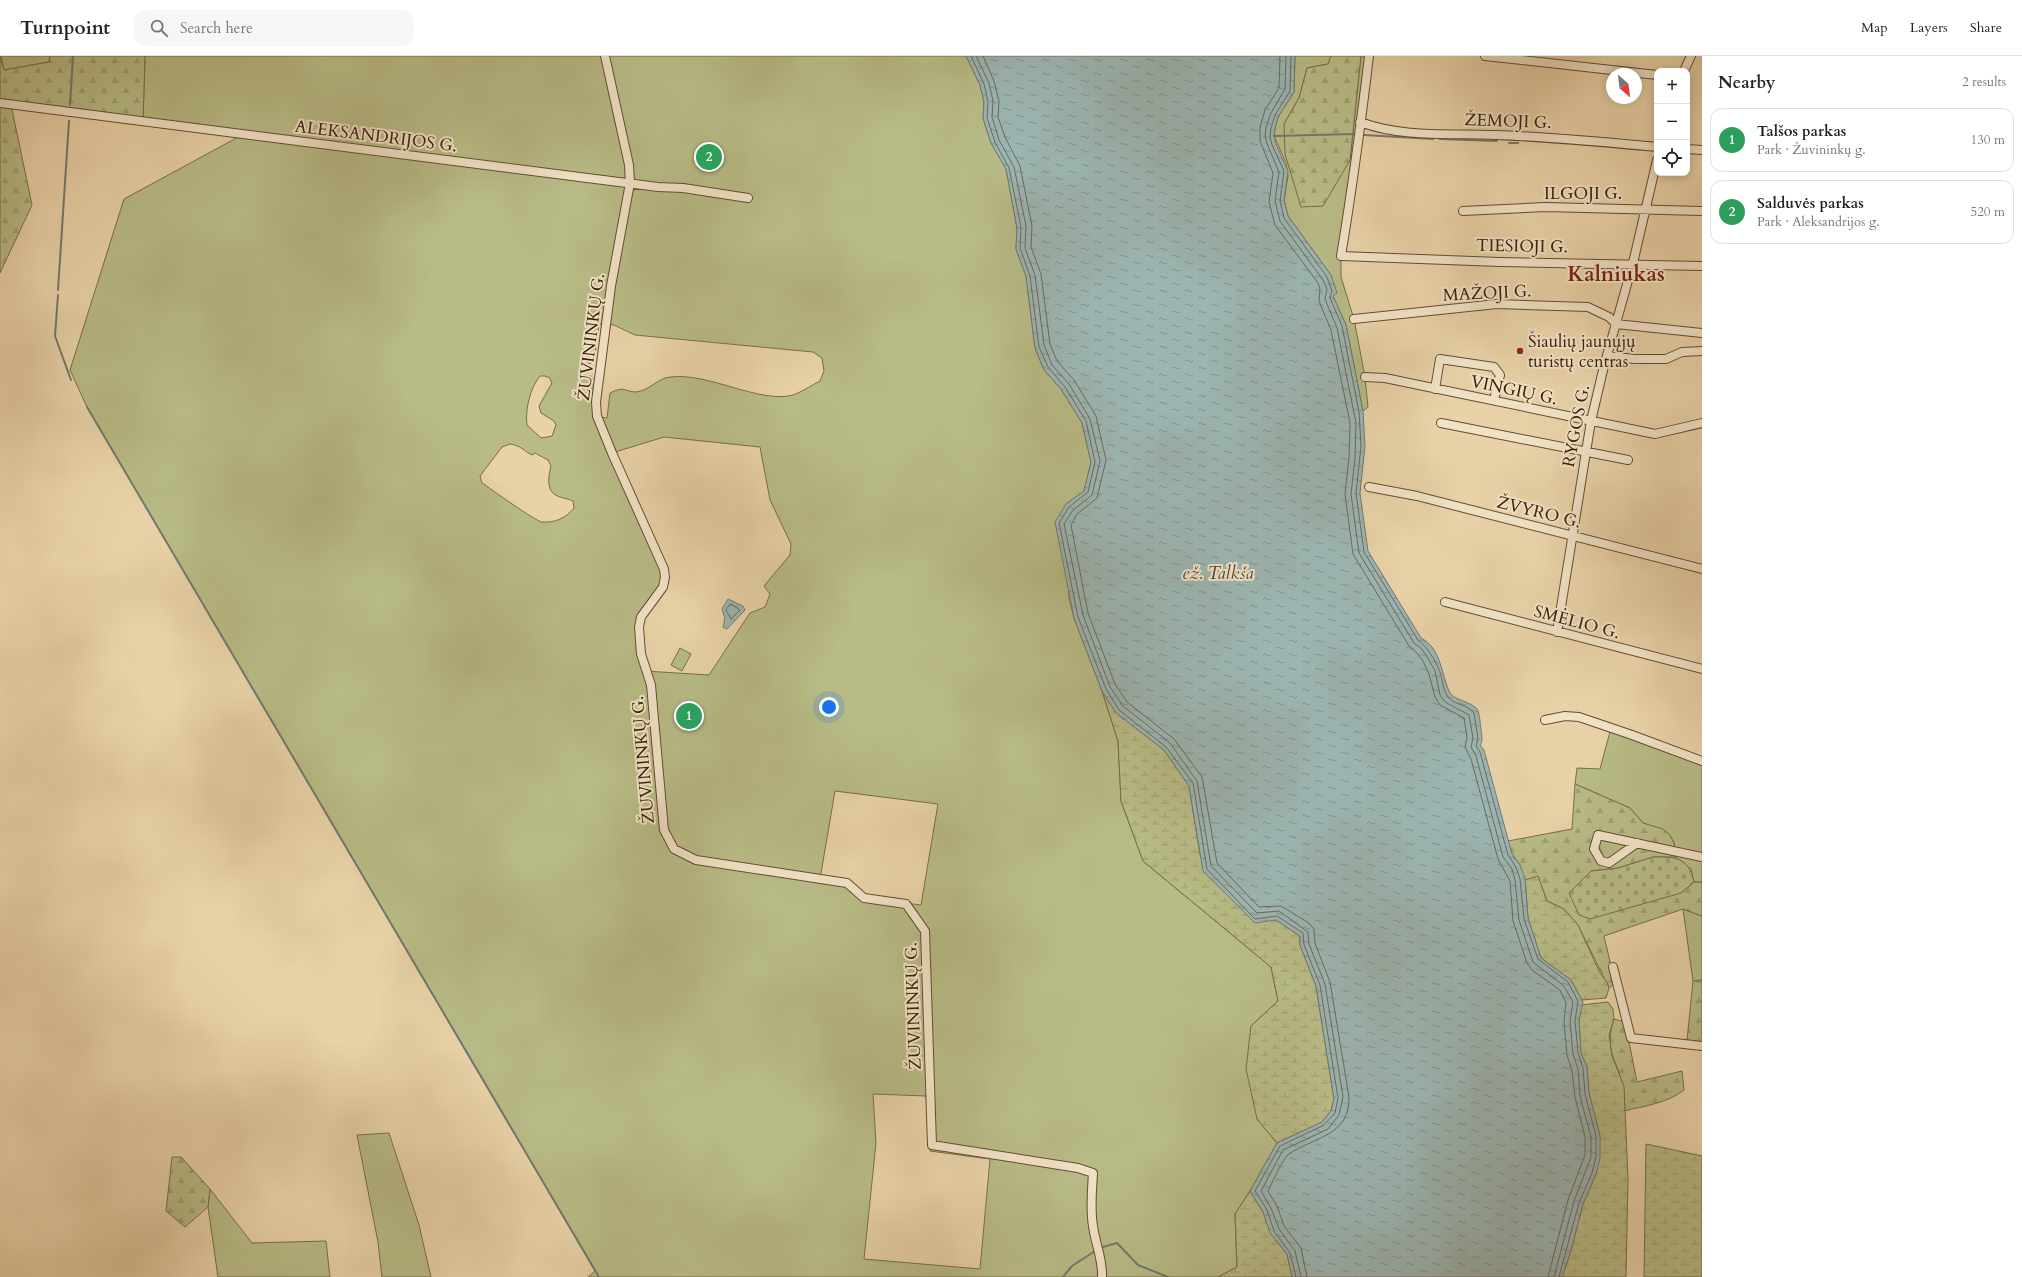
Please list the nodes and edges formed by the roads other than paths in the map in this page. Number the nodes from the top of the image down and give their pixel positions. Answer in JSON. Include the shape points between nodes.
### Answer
{"nodes":[{"id":1,"x":605,"y":56,"type":"edge"},
{"id":2,"x":1369,"y":56,"type":"edge"},
{"id":3,"x":1485,"y":56,"type":"edge"},
{"id":4,"x":1692,"y":56,"type":"edge"},
{"id":5,"x":1686,"y":68,"type":"edge"},
{"id":6,"x":1654,"y":75,"type":"edge"},
{"id":7,"x":0,"y":103,"type":"edge"},
{"id":8,"x":1360,"y":122,"type":"junction"},
{"id":9,"x":1654,"y":147,"type":"edge"},
{"id":10,"x":1690,"y":149,"type":"edge"},
{"id":11,"x":1702,"y":150,"type":"edge"},
{"id":12,"x":1654,"y":173,"type":"edge"},
{"id":13,"x":630,"y":183,"type":"junction"},
{"id":14,"x":748,"y":198,"type":"dead end"},
{"id":15,"x":1646,"y":208,"type":"junction"},
{"id":16,"x":1702,"y":210,"type":"edge"},
{"id":17,"x":1463,"y":211,"type":"dead end"},
{"id":18,"x":1633,"y":263,"type":"junction"},
{"id":19,"x":1702,"y":266,"type":"edge"},
{"id":20,"x":1354,"y":319,"type":"dead end"},
{"id":21,"x":1616,"y":324,"type":"junction"},
{"id":22,"x":1702,"y":333,"type":"edge"},
{"id":23,"x":1702,"y":351,"type":"edge"},
{"id":24,"x":1607,"y":356,"type":"junction"},
{"id":25,"x":1365,"y":377,"type":"dead end"},
{"id":26,"x":1435,"y":388,"type":"junction"},
{"id":27,"x":1494,"y":400,"type":"junction"},
{"id":28,"x":1591,"y":421,"type":"junction"},
{"id":29,"x":1441,"y":422,"type":"dead end"},
{"id":30,"x":1702,"y":423,"type":"edge"},
{"id":31,"x":1586,"y":452,"type":"junction"},
{"id":32,"x":1628,"y":460,"type":"dead end"},
{"id":33,"x":1369,"y":486,"type":"dead end"},
{"id":34,"x":1573,"y":536,"type":"junction"},
{"id":35,"x":1702,"y":569,"type":"edge"},
{"id":36,"x":1445,"y":602,"type":"dead end"},
{"id":37,"x":1557,"y":632,"type":"junction"},
{"id":38,"x":1702,"y":670,"type":"edge"},
{"id":39,"x":1545,"y":720,"type":"dead end"},
{"id":40,"x":1702,"y":761,"type":"edge"},
{"id":41,"x":1637,"y":843,"type":"junction"},
{"id":42,"x":1702,"y":857,"type":"edge"},
{"id":43,"x":1614,"y":967,"type":"dead end"},
{"id":44,"x":1702,"y":1046,"type":"edge"},
{"id":45,"x":1102,"y":1277,"type":"edge"}],
"edges":[{"from":1,"to":13,"type":"street","name":"ŽUVININKŲ G.","via":[[629,164]]},
{"from":2,"to":8,"type":"street"},
{"from":3,"to":6,"type":"street"},
{"from":4,"to":5,"type":"street"},
{"from":7,"to":13,"type":"street","name":"ALEKSANDRIJOS G."},
{"from":8,"to":9,"type":"street","name":"ŽEMOJI G.","via":[[1378,129],[1424,134],[1535,137]]},
{"from":8,"to":18,"type":"street","name":"TIESIOJI G.","via":[[1341,256],[1499,262]]},
{"from":10,"to":11,"type":"street"},
{"from":12,"to":15,"type":"street","name":"RYGOS G."},
{"from":13,"to":14,"type":"street","name":"ALEKSANDRIJOS G."},
{"from":13,"to":45,"type":"street","name":"ŽUVININKŲ G.","via":[[611,286],[596,402],[597,416],[612,453],[664,569],[665,577],[658,595],[641,617],[639,627],[641,654],[651,685],[664,830],[674,849],[696,860],[847,883],[864,898],[906,904],[925,931],[932,1145],[1078,1168],[1093,1173],[1091,1210]]},
{"from":15,"to":16,"type":"street","name":"ILGOJI G."},
{"from":15,"to":17,"type":"street","name":"ILGOJI G.","via":[[1545,207]]},
{"from":15,"to":18,"type":"street","name":"RYGOS G."},
{"from":18,"to":19,"type":"street","name":"TIESIOJI G."},
{"from":18,"to":21,"type":"street","name":"RYGOS G."},
{"from":20,"to":21,"type":"street","name":"MAŽOJI G.","via":[[1497,304],[1588,307],[1609,317]]},
{"from":21,"to":22,"type":"street"},
{"from":21,"to":24,"type":"street","name":"RYGOS G."},
{"from":23,"to":24,"type":"street","via":[[1682,352],[1666,359]]},
{"from":24,"to":28,"type":"street","name":"RYGOS G."},
{"from":25,"to":26,"type":"street","name":"VINGIŲ G.","via":[[1386,378]]},
{"from":26,"to":27,"type":"street","name":"VINGIŲ G."},
{"from":26,"to":27,"type":"street","via":[[1440,360],[1494,367],[1500,375]]},
{"from":27,"to":28,"type":"street","name":"VINGIŲ G."},
{"from":28,"to":30,"type":"street","name":"VINGIŲ G.","via":[[1655,434]]},
{"from":28,"to":31,"type":"street","name":"RYGOS G."},
{"from":29,"to":31,"type":"street"},
{"from":31,"to":32,"type":"street"},
{"from":31,"to":34,"type":"street","name":"RYGOS G."},
{"from":33,"to":34,"type":"street","name":"ŽVYRO G."},
{"from":34,"to":35,"type":"street","name":"ŽVYRO G."},
{"from":34,"to":37,"type":"street","name":"RYGOS G."},
{"from":36,"to":37,"type":"street","name":"SMĖLIO G."},
{"from":37,"to":38,"type":"street","name":"SMĖLIO G."},
{"from":39,"to":40,"type":"street","via":[[1565,716],[1579,717]]},
{"from":41,"to":41,"type":"street","via":[[1598,835],[1594,850],[1601,860],[1609,863]]},
{"from":41,"to":42,"type":"street"},
{"from":43,"to":44,"type":"street","via":[[1631,1038]]}]}
